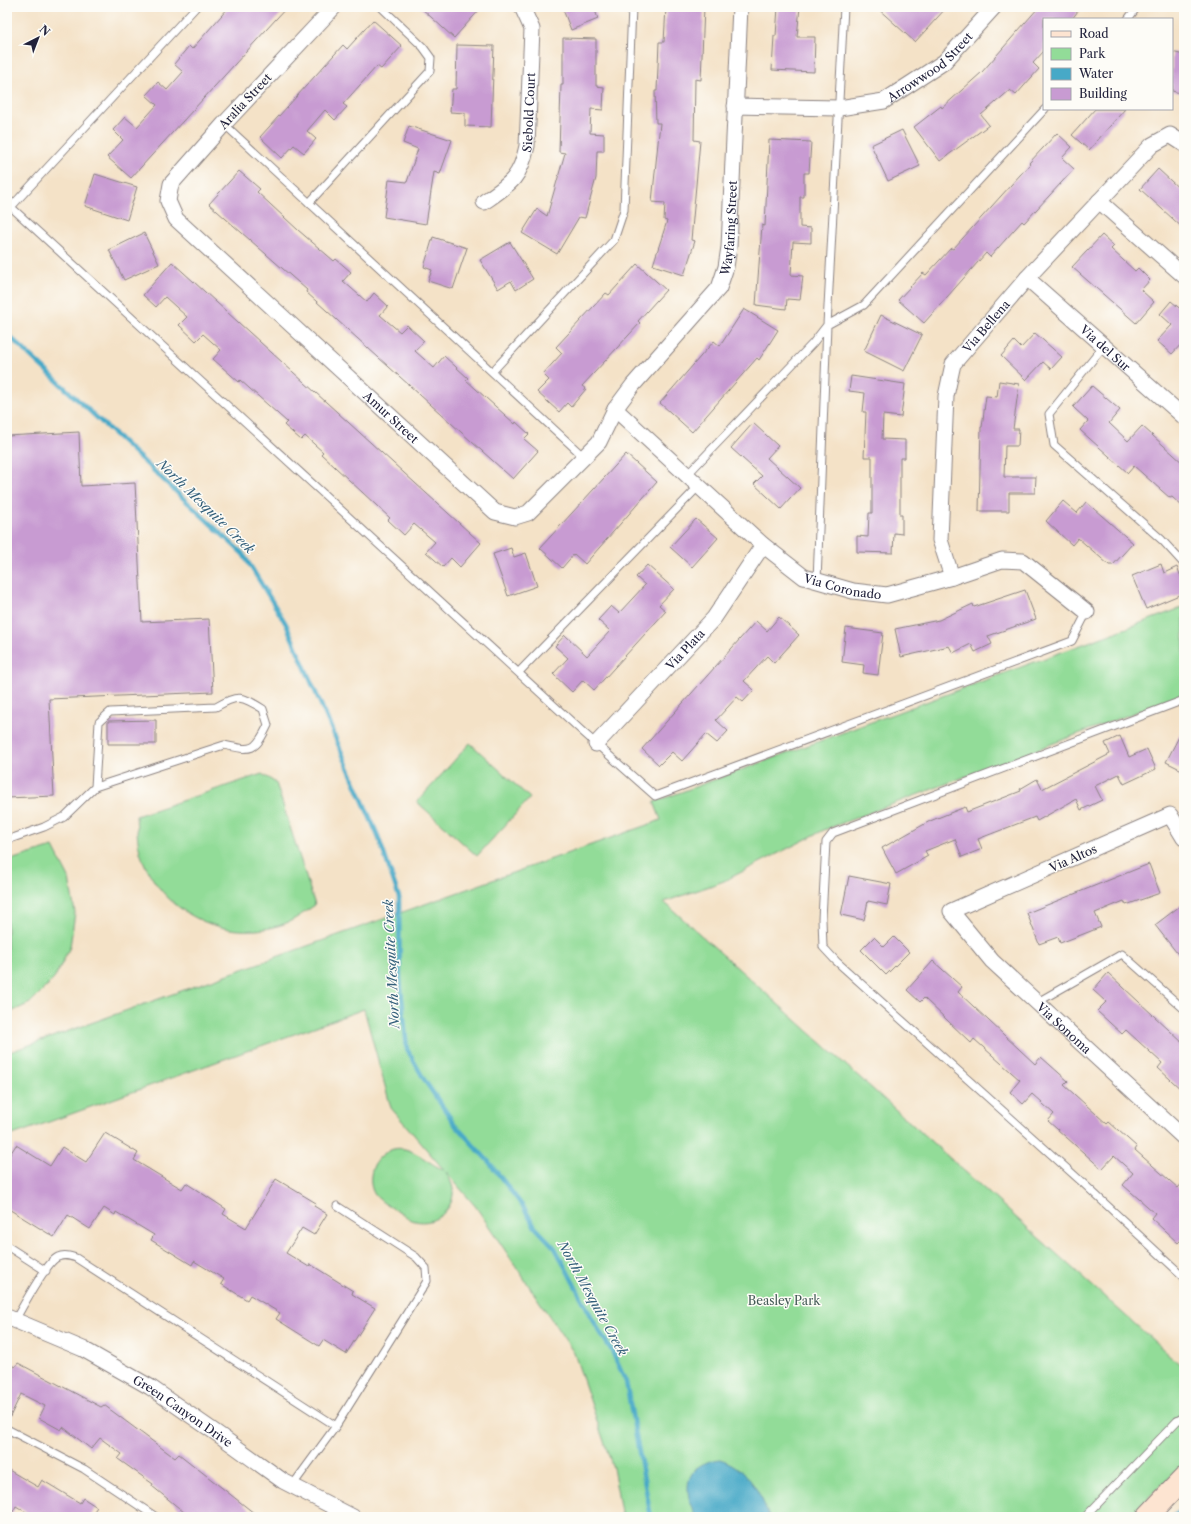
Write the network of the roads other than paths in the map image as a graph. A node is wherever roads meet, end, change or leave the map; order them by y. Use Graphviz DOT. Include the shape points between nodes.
graph roads {
  1 [pos="196,7"];
  2 [pos="334,7"];
  3 [pos="381,7"];
  4 [pos="522,7"];
  5 [pos="632,7"];
  6 [pos="740,7"];
  7 [pos="844,7"];
  8 [pos="994,7"];
  9 [pos="1137,7"];
  10 [pos="1129,18"];
  11 [pos="734,106"];
  12 [pos="839,108"];
  13 [pos="1044,110"];
  14 [pos="224,124"];
  15 [pos="1184,144"];
  16 [pos="168,201"];
  17 [pos="1099,201"];
  18 [pos="484,202"];
  19 [pos="309,203"];
  20 [pos="1184,276"];
  21 [pos="1027,278"];
  22 [pos="827,325"];
  23 [pos="1103,347"];
  24 [pos="492,372"];
  25 [pos="616,409"];
  26 [pos="1184,417"];
  27 [pos="584,457"];
  28 [pos="687,475"];
  29 [pos="699,486"];
  30 [pos="763,545"];
  31 [pos="1184,564"];
  32 [pos="952,577"];
  33 [pos="817,581"];
  34 [pos="1087,612"];
  35 [pos="519,672"];
  36 [pos="1184,700"];
  37 [pos="596,744"];
  38 [pos="94,787"];
  39 [pos="1184,838"];
  40 [pos="7,840"];
  41 [pos="951,911"];
  42 [pos="1036,1003"];
  43 [pos="1184,1009"];
  44 [pos="1184,1138"];
  45 [pos="337,1206"];
  46 [pos="7,1246"];
  47 [pos="46,1271"];
  48 [pos="1184,1277"];
  49 [pos="11,1318"];
  50 [pos="1184,1417"];
  51 [pos="336,1426"];
  52 [pos="7,1429"];
  53 [pos="1184,1478"];
  54 [pos="292,1486"];
  55 [pos="156,1517"];
  56 [pos="353,1517"];
  57 [pos="1085,1517"];
  58 [pos="1147,1517"];
  1 -- 35 [label="lane" via="11,207"];
  2 -- 14 [label="street, Aralia Street"];
  3 -- 19 [label="lane" via="423,47 431,58 430,71"];
  4 -- 18 [label="street, Siebold Court" via="532,29 527,146 522,165 510,184"];
  5 -- 24 [label="lane" via="624,210 614,240"];
  6 -- 11 [label="street, Wayfaring Street"];
  7 -- 12 [label="lane"];
  8 -- 12 [label="street, Arrowwood Street" via="944,62 884,101"];
  9 -- 10 [label="lane"];
  11 -- 12 [label="street, Arrowwood Street"];
  11 -- 25 [label="street, Wayfaring Street" via="729,247 719,288 633,385"];
  12 -- 22 [label="lane"];
  13 -- 22 [label="lane" via="864,304"];
  14 -- 16 [label="street, Aralia Street" via="171,184"];
  14 -- 19 [label="lane"];
  15 -- 17 [label="street, Via Bellena" via="1170,135 1152,145"];
  16 -- 27 [label="street, Amur Street" via="176,219 495,512 515,517 528,513"];
  17 -- 20 [label="street"];
  17 -- 21 [label="street, Via Bellena"];
  19 -- 24 [label="lane"];
  21 -- 23 [label="street, Via del Sur"];
  21 -- 32 [label="street, Via Bellena" via="953,364 946,396 940,540"];
  22 -- 28 [label="lane" via="813,343"];
  22 -- 33 [label="lane"];
  23 -- 26 [label="street, Via del Sur"];
  23 -- 31 [label="lane" via="1049,414 1054,445 1162,540"];
  24 -- 27 [label="lane"];
  25 -- 27 [label="street, Amur Street" via="599,442"];
  25 -- 28 [label="street, Via Coronado"];
  28 -- 29 [label="street, Via Coronado"];
  29 -- 30 [label="street, Via Coronado"];
  29 -- 35 [label="lane"];
  30 -- 33 [label="street, Via Coronado" via="804,577"];
  30 -- 37 [label="street, Via Plata" via="714,618"];
  32 -- 33 [label="street, Via Coronado" via="887,595 853,591"];
  32 -- 34 [label="street, Via Coronado" via="1002,560 1023,561"];
  34 -- 37 [label="lane" via="1072,641 655,796"];
  35 -- 37 [label="lane"];
  36 -- 48 [label="lane" via="833,833 826,842 822,919 823,947 836,961"];
  38 -- 38 [label="lane" via="224,744 246,749 260,742 268,725 263,710 246,699 231,699 216,708 110,712 99,722"];
  38 -- 40 [label="lane" via="64,817"];
  39 -- 41 [label="street, Via Altos" via="1170,815"];
  41 -- 42 [label="street, Via Sonoma" via="992,961"];
  42 -- 43 [label="lane" via="1122,954"];
  42 -- 44 [label="street, Via Sonoma"];
  45 -- 51 [label="lane" via="416,1257 426,1268 427,1281"];
  46 -- 47 [label="lane"];
  47 -- 49 [label="lane"];
  47 -- 51 [label="lane" via="51,1262 60,1256 76,1258"];
  49 -- 54 [label="street, Green Canyon Drive" via="83,1349 150,1387"];
  50 -- 57 [label="lane" via="1177,1421"];
  51 -- 54 [label="lane"];
  52 -- 55 [label="lane" via="84,1469"];
  53 -- 58 [label="street"];
  54 -- 56 [label="street, Green Canyon Drive"];
}
